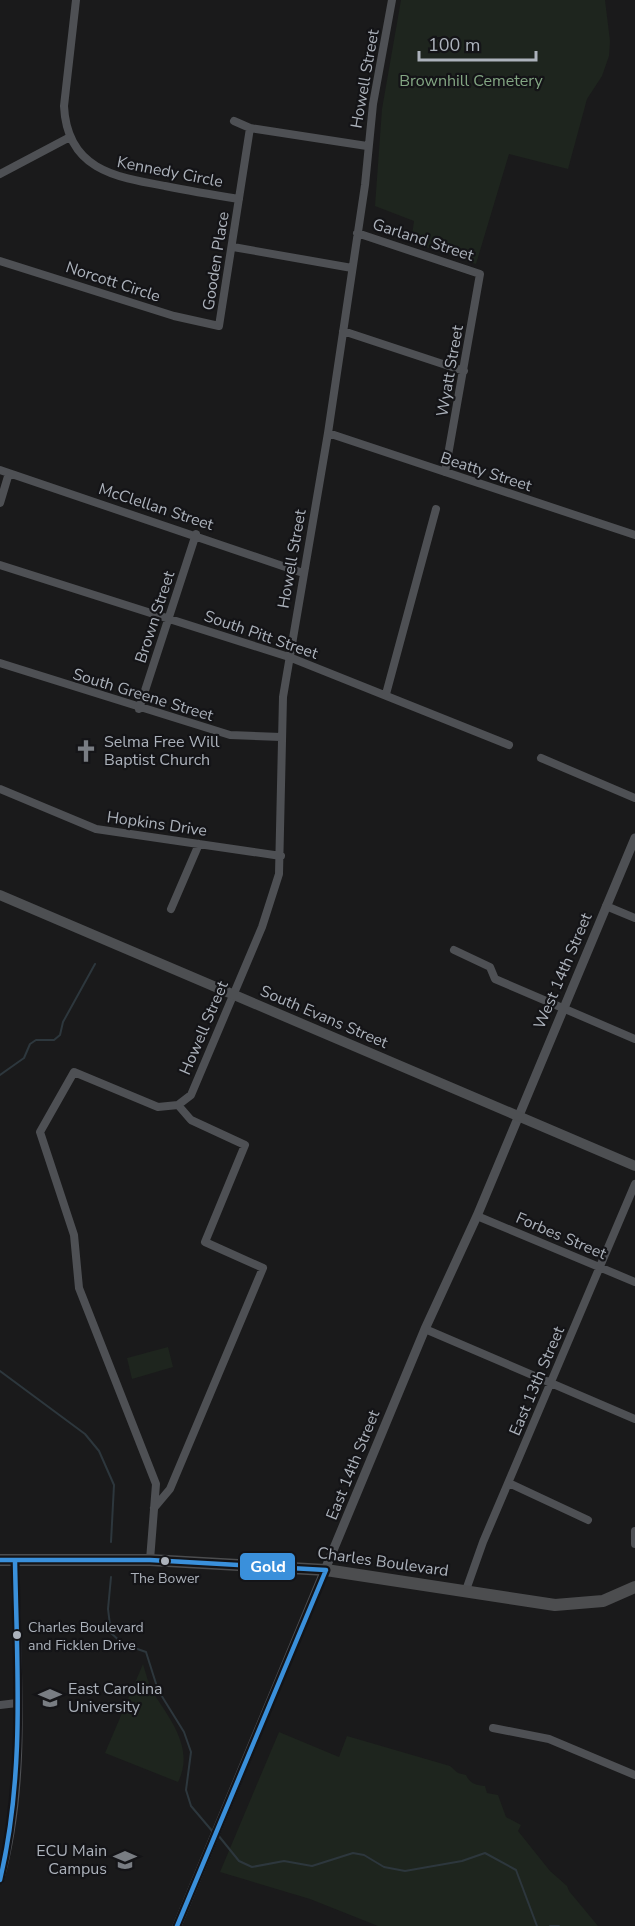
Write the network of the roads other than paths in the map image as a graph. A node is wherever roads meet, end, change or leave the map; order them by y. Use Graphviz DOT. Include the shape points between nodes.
graph roads {
  1 [pos="76,0"];
  2 [pos="392,0"];
  3 [pos="234,121"];
  4 [pos="250,128"];
  5 [pos="70,137"];
  6 [pos="368,146"];
  7 [pos="0,174"];
  8 [pos="239,199"];
  9 [pos="357,233"];
  10 [pos="233,247"];
  11 [pos="0,261"];
  12 [pos="352,268"];
  13 [pos="480,274"];
  14 [pos="219,326"];
  15 [pos="343,331"];
  16 [pos="464,371"];
  17 [pos="328,433"];
  18 [pos="0,470"];
  19 [pos="445,472"];
  20 [pos="9,473"];
  21 [pos="0,503"];
  22 [pos="436,509"];
  23 [pos="196,534"];
  24 [pos="635,535"];
  25 [pos="0,565"];
  26 [pos="303,573"];
  27 [pos="169,619"];
  28 [pos="289,657"];
  29 [pos="0,663"];
  30 [pos="386,694"];
  31 [pos="139,709"];
  32 [pos="281,737"];
  33 [pos="508,745"];
  34 [pos="541,758"];
  35 [pos="0,789"];
  36 [pos="635,798"];
  37 [pos="635,838"];
  38 [pos="199,844"];
  39 [pos="281,856"];
  40 [pos="0,895"];
  41 [pos="606,906"];
  42 [pos="171,909"];
  43 [pos="635,918"];
  44 [pos="454,950"];
  45 [pos="234,994"];
  46 [pos="563,1008"];
  47 [pos="635,1039"];
  48 [pos="178,1105"];
  49 [pos="518,1116"];
  50 [pos="635,1166"];
  51 [pos="635,1184"];
  52 [pos="477,1216"];
  53 [pos="600,1267"];
  54 [pos="635,1282"];
  55 [pos="425,1329"];
  56 [pos="551,1383"];
  57 [pos="635,1419"];
  58 [pos="173,1481"];
  59 [pos="508,1483"];
  60 [pos="156,1484"];
  61 [pos="154,1508"];
  62 [pos="588,1520"];
  63 [pos="635,1531"];
  64 [pos="635,1544"];
  65 [pos="0,1560"];
  66 [pos="150,1560"];
  67 [pos="15,1561"];
  68 [pos="326,1570"];
  69 [pos="635,1587"];
  70 [pos="466,1590"];
  71 [pos="17,1703"];
  72 [pos="0,1705"];
  73 [pos="493,1728"];
  74 [pos="635,1775"];
  75 [pos="0,1880"];
  76 [pos="177,1926"];
  1 -- 5 [label="street, Kennedy Circle" via="64,93"];
  2 -- 6 [label="street, Howell Street"];
  3 -- 4 [label="street"];
  4 -- 6 [label="street"];
  4 -- 8 [label="street, Gooden Place"];
  5 -- 7 [label="street"];
  5 -- 8 [label="street, Kennedy Circle" via="83,156 100,170 121,179"];
  6 -- 9 [label="street, Howell Street"];
  8 -- 10 [label="street, Gooden Place"];
  9 -- 12 [label="street, Howell Street"];
  9 -- 13 [label="street, Garland Street"];
  10 -- 12 [label="street"];
  10 -- 14 [label="street, Gooden Place"];
  11 -- 14 [label="street, Norcott Circle" via="174,316"];
  12 -- 15 [label="street, Howell Street"];
  13 -- 16 [label="street, Wyatt Street"];
  15 -- 16 [label="street"];
  15 -- 17 [label="street, Howell Street"];
  16 -- 19 [label="street, Wyatt Street"];
  17 -- 19 [label="street, Beatty Street"];
  17 -- 26 [label="street, Howell Street"];
  18 -- 20 [label="street, McClellan Street"];
  19 -- 24 [label="street, Beatty Street"];
  20 -- 21 [label="street"];
  20 -- 23 [label="street, McClellan Street"];
  22 -- 30 [label="street"];
  23 -- 26 [label="street, McClellan Street"];
  23 -- 27 [label="street, Brown Street"];
  25 -- 27 [label="street, South Pitt Street"];
  26 -- 28 [label="street, Howell Street"];
  27 -- 28 [label="street, South Pitt Street"];
  27 -- 31 [label="street, Brown Street"];
  28 -- 30 [label="street, South Pitt Street"];
  28 -- 32 [label="street, Howell Street"];
  29 -- 31 [label="street, South Greene Street"];
  30 -- 33 [label="street, South Pitt Street"];
  31 -- 32 [label="street, South Greene Street" via="230,735"];
  32 -- 39 [label="street, Howell Street"];
  34 -- 36 [label="street"];
  35 -- 38 [label="street, Hopkins Drive" via="96,829"];
  37 -- 41 [label="street, West 14th Street"];
  38 -- 39 [label="street, Hopkins Drive"];
  38 -- 42 [label="street"];
  39 -- 45 [label="street, Howell Street" via="273,900"];
  40 -- 45 [label="main road, South Evans Street"];
  41 -- 43 [label="street"];
  41 -- 46 [label="street, West 14th Street"];
  44 -- 46 [label="street" via="490,967 495,979"];
  45 -- 48 [label="street, Howell Street" via="190,1095"];
  45 -- 49 [label="main road, South Evans Street"];
  46 -- 47 [label="street"];
  46 -- 49 [label="street, West 14th Street"];
  48 -- 58 [label="street" via="191,1120 245,1145 205,1242 263,1268"];
  48 -- 60 [label="street" via="158,1107 74,1071 40,1132 74,1235 79,1288"];
  49 -- 50 [label="main road, South Evans Street"];
  49 -- 52 [label="street, East 14th Street"];
  51 -- 53 [label="street, East 13th Street"];
  52 -- 53 [label="street, Forbes Street"];
  52 -- 55 [label="street, East 14th Street"];
  53 -- 54 [label="street, Forbes Street"];
  53 -- 56 [label="street, East 13th Street"];
  55 -- 56 [label="street"];
  55 -- 68 [label="street, East 14th Street"];
  56 -- 57 [label="street"];
  56 -- 59 [label="street, East 13th Street"];
  58 -- 60 [label="street"];
  58 -- 61 [label="street"];
  59 -- 62 [label="street"];
  59 -- 70 [label="street, East 13th Street"];
  60 -- 61 [label="street"];
  61 -- 66 [label="street"];
  63 -- 64 [label="street"];
  65 -- 67 [label="main road, Charles Boulevard"];
  66 -- 67 [label="main road, Charles Boulevard"];
  66 -- 68 [label="main road, Charles Boulevard"];
  67 -- 71 [label="street"];
  68 -- 70 [label="main road, Charles Boulevard"];
  68 -- 76 [label="street, East 14th Street"];
  69 -- 70 [label="main road, Charles Boulevard" via="603,1601 555,1605"];
  71 -- 72 [label="street"];
  71 -- 75 [label="street" via="15,1806"];
  73 -- 74 [label="street" via="549,1739"];
}
